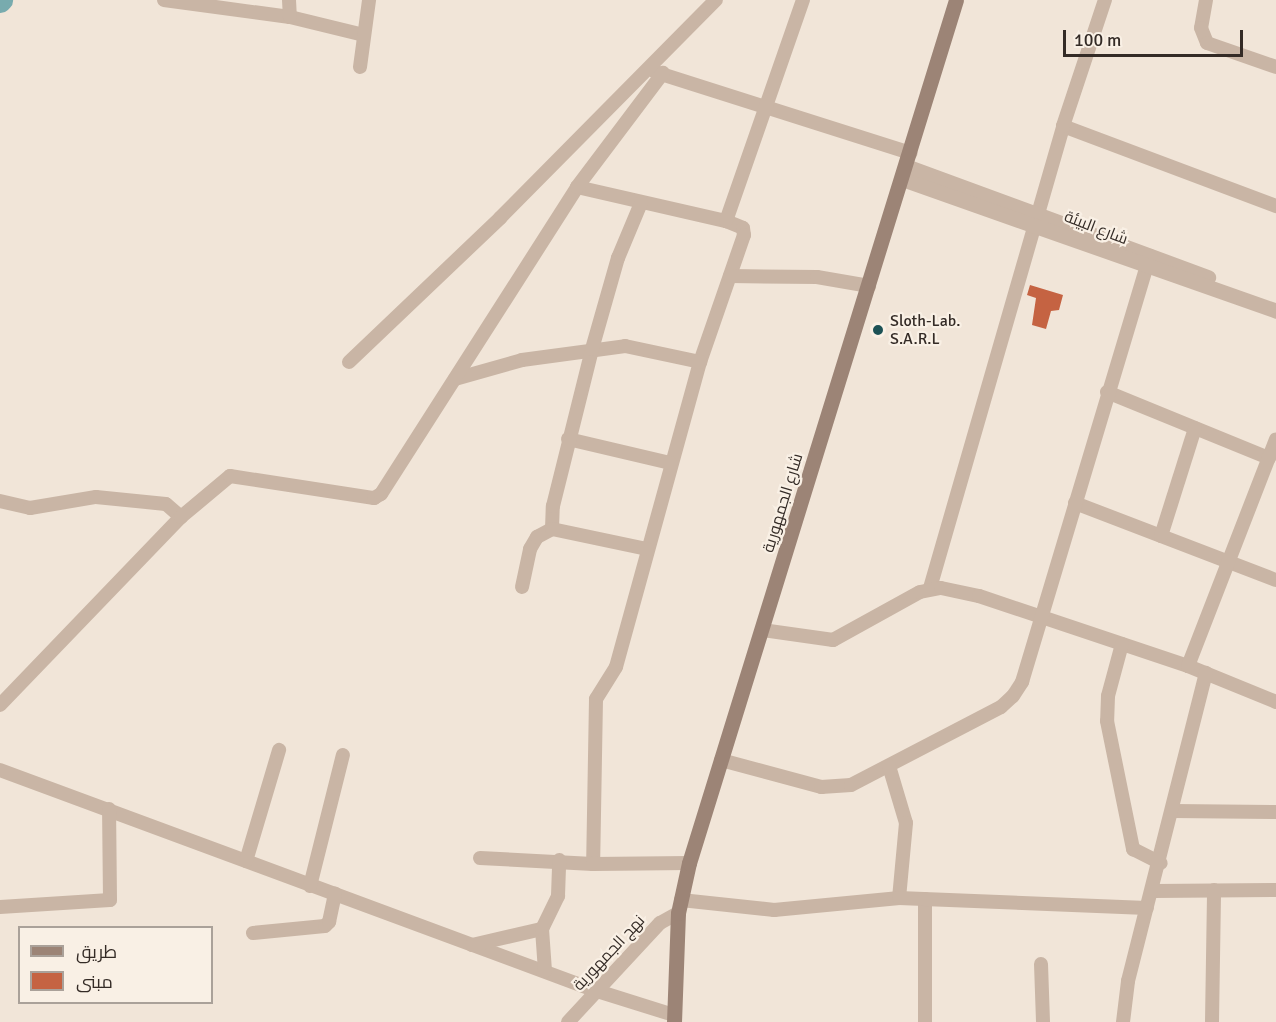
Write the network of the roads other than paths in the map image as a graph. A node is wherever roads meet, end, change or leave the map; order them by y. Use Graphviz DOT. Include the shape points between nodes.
graph roads {
  1 [pos="164,0"];
  2 [pos="289,0"];
  3 [pos="369,0"];
  4 [pos="804,0"];
  5 [pos="956,0"];
  6 [pos="1105,0"];
  7 [pos="1206,0"];
  8 [pos="709,1"];
  9 [pos="290,17"];
  10 [pos="364,35"];
  11 [pos="360,67"];
  12 [pos="1276,67"];
  13 [pos="646,71"];
  14 [pos="663,73"];
  15 [pos="767,106"];
  16 [pos="1063,126"];
  17 [pos="906,166"];
  18 [pos="577,187"];
  19 [pos="641,202"];
  20 [pos="1276,206"];
  21 [pos="1036,218"];
  22 [pos="726,221"];
  23 [pos="1148,261"];
  24 [pos="730,276"];
  25 [pos="870,286"];
  26 [pos="1276,302"];
  27 [pos="1276,311"];
  28 [pos="592,349"];
  29 [pos="349,362"];
  30 [pos="700,362"];
  31 [pos="455,379"];
  32 [pos="1107,392"];
  33 [pos="1195,428"];
  34 [pos="568,439"];
  35 [pos="1276,439"];
  36 [pos="1269,458"];
  37 [pos="670,463"];
  38 [pos="0,501"];
  39 [pos="1075,503"];
  40 [pos="181,517"];
  41 [pos="552,529"];
  42 [pos="1161,536"];
  43 [pos="647,549"];
  44 [pos="1229,562"];
  45 [pos="1276,579"];
  46 [pos="522,587"];
  47 [pos="930,588"];
  48 [pos="1042,616"];
  49 [pos="762,630"];
  50 [pos="1122,644"];
  51 [pos="1188,666"];
  52 [pos="1206,673"];
  53 [pos="1276,702"];
  54 [pos="0,705"];
  55 [pos="279,750"];
  56 [pos="343,755"];
  57 [pos="721,760"];
  58 [pos="889,766"];
  59 [pos="0,770"];
  60 [pos="109,809"];
  61 [pos="1173,811"];
  62 [pos="1276,812"];
  63 [pos="480,858"];
  64 [pos="559,860"];
  65 [pos="246,861"];
  66 [pos="689,863"];
  67 [pos="1161,863"];
  68 [pos="593,864"];
  69 [pos="310,886"];
  70 [pos="1276,890"];
  71 [pos="1154,891"];
  72 [pos="1214,891"];
  73 [pos="335,894"];
  74 [pos="898,898"];
  75 [pos="925,899"];
  76 [pos="680,906"];
  77 [pos="0,907"];
  78 [pos="1147,908"];
  79 [pos="542,929"];
  80 [pos="253,933"];
  81 [pos="472,945"];
  82 [pos="1041,964"];
  83 [pos="545,971"];
  84 [pos="594,990"];
  85 [pos="674,1018"];
  86 [pos="568,1022"];
  87 [pos="925,1022"];
  88 [pos="1043,1022"];
  89 [pos="1123,1022"];
  90 [pos="1212,1022"];
  1 -- 9 [label="street"];
  2 -- 9 [label="street"];
  3 -- 10 [label="street"];
  4 -- 15 [label="street"];
  5 -- 17 [label="main road, شارع الجمهورية"];
  6 -- 16 [label="street"];
  7 -- 12 [label="street" via="1202,28 1207,43"];
  8 -- 13 [label="street"];
  9 -- 10 [label="street"];
  10 -- 11 [label="street"];
  13 -- 14 [label="street"];
  13 -- 29 [label="street"];
  14 -- 15 [label="street"];
  14 -- 18 [label="street"];
  15 -- 17 [label="street"];
  15 -- 22 [label="street"];
  16 -- 20 [label="street"];
  16 -- 21 [label="street"];
  17 -- 21 [label="street, شارع البيئة"];
  17 -- 25 [label="main road, شارع الجمهورية"];
  18 -- 19 [label="street"];
  18 -- 31 [label="street"];
  19 -- 22 [label="street"];
  19 -- 28 [label="street" via="618,258"];
  21 -- 23 [label="street, شارع البيئة"];
  21 -- 47 [label="street"];
  22 -- 24 [label="street" via="743,228 744,235"];
  23 -- 26 [label="street, شارع البيئة"];
  23 -- 27 [label="street, شارع البيئة"];
  23 -- 32 [label="street"];
  24 -- 25 [label="street" via="817,277"];
  24 -- 30 [label="street"];
  25 -- 49 [label="main road, شارع الجمهورية"];
  28 -- 30 [label="street" via="625,346"];
  28 -- 31 [label="street" via="522,360"];
  28 -- 34 [label="street"];
  30 -- 37 [label="street"];
  31 -- 40 [label="street" via="377,498 272,486 233,475"];
  32 -- 33 [label="street"];
  32 -- 39 [label="street"];
  33 -- 36 [label="street"];
  33 -- 42 [label="street"];
  34 -- 37 [label="street"];
  34 -- 41 [label="street" via="553,506"];
  35 -- 36 [label="street"];
  36 -- 44 [label="street"];
  37 -- 43 [label="street"];
  38 -- 40 [label="street" via="30,508 96,497 166,504"];
  39 -- 42 [label="street"];
  39 -- 48 [label="street"];
  40 -- 54 [label="street"];
  41 -- 43 [label="street"];
  41 -- 46 [label="street" via="537,537 530,549"];
  42 -- 44 [label="street"];
  43 -- 68 [label="street" via="616,667 596,699"];
  44 -- 45 [label="street"];
  44 -- 51 [label="street"];
  47 -- 48 [label="street" via="979,597"];
  47 -- 49 [label="street" via="833,640"];
  48 -- 50 [label="street"];
  48 -- 58 [label="street" via="1022,682 1013,696 1001,707"];
  49 -- 57 [label="main road, شارع الجمهورية"];
  50 -- 51 [label="street"];
  50 -- 67 [label="street" via="1108,696 1107,721 1133,849"];
  51 -- 52 [label="street"];
  52 -- 53 [label="street"];
  52 -- 61 [label="street"];
  55 -- 65 [label="street"];
  56 -- 69 [label="street"];
  57 -- 58 [label="street" via="836,789"];
  57 -- 66 [label="main road, شارع الجمهورية"];
  58 -- 74 [label="street" via="906,823"];
  59 -- 60 [label="street"];
  60 -- 65 [label="street"];
  60 -- 77 [label="street" via="110,900"];
  61 -- 62 [label="street"];
  61 -- 67 [label="street"];
  63 -- 64 [label="street"];
  64 -- 68 [label="street"];
  64 -- 79 [label="street" via="558,896"];
  65 -- 69 [label="street"];
  66 -- 68 [label="street"];
  66 -- 76 [label="main road, شارع الجمهورية"];
  67 -- 71 [label="street"];
  69 -- 73 [label="street"];
  70 -- 72 [label="street"];
  71 -- 72 [label="street"];
  71 -- 78 [label="street"];
  72 -- 90 [label="street"];
  73 -- 80 [label="street" via="325,926"];
  73 -- 81 [label="street"];
  74 -- 75 [label="street"];
  74 -- 76 [label="street" via="826,903 797,911"];
  75 -- 78 [label="street"];
  75 -- 87 [label="street"];
  76 -- 84 [label="street, نهج الجمهورية"];
  76 -- 85 [label="main road, شارع الجمهورية"];
  78 -- 89 [label="street"];
  79 -- 81 [label="street"];
  79 -- 83 [label="street"];
  81 -- 83 [label="street"];
  82 -- 88 [label="street"];
  83 -- 84 [label="street"];
  84 -- 85 [label="street"];
  84 -- 86 [label="street, نهج الجمهورية"];
}
